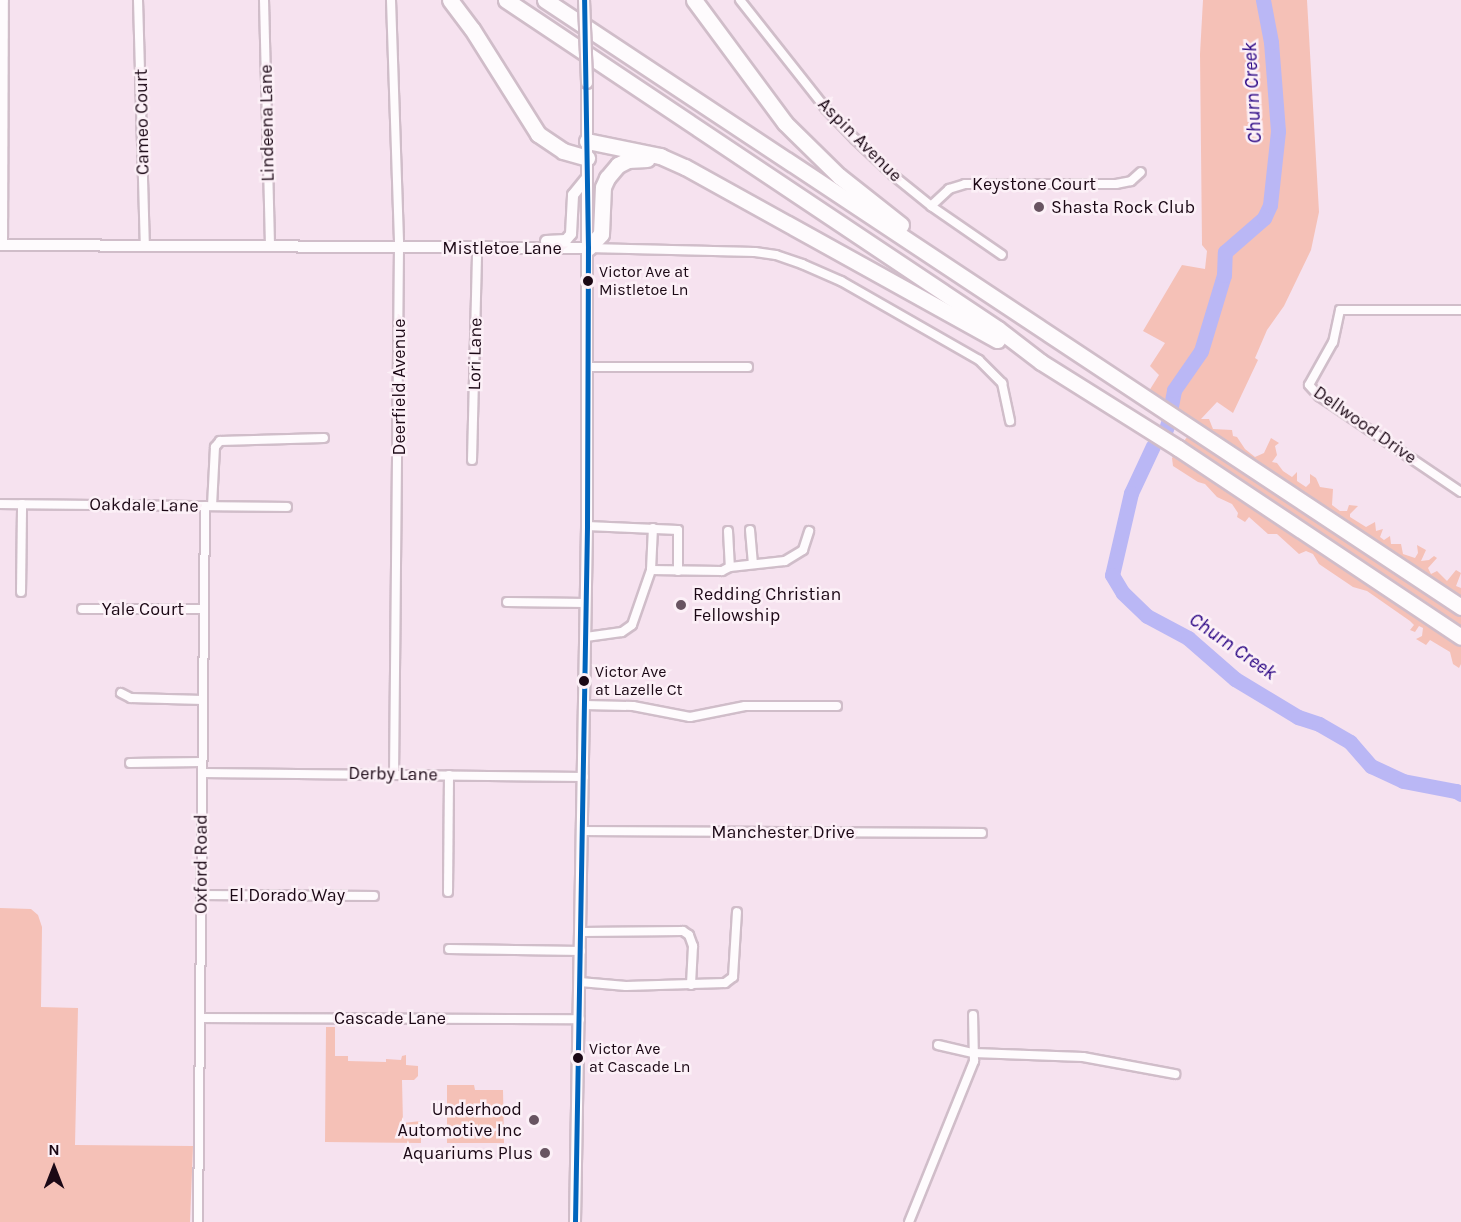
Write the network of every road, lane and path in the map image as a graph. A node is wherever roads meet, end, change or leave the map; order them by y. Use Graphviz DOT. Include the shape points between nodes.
graph roads {
  1 [pos="4,0"];
  2 [pos="138,0"];
  3 [pos="264,0"];
  4 [pos="391,0"];
  5 [pos="450,0"];
  6 [pos="506,0"];
  7 [pos="545,0"];
  8 [pos="584,0"];
  9 [pos="694,0"];
  10 [pos="740,0"];
  11 [pos="1,97"];
  12 [pos="587,141"];
  13 [pos="587,158"];
  14 [pos="685,167"];
  15 [pos="1141,172"];
  16 [pos="587,178"];
  17 [pos="932,207"];
  18 [pos="2,245"];
  19 [pos="145,245"];
  20 [pos="270,246"];
  21 [pos="399,247"];
  22 [pos="477,248"];
  23 [pos="518,248"];
  24 [pos="588,248"];
  25 [pos="1002,255"];
  26 [pos="943,264"];
  27 [pos="1461,310"];
  28 [pos="1041,362"];
  29 [pos="588,367"];
  30 [pos="748,367"];
  31 [pos="1010,421"];
  32 [pos="324,438"];
  33 [pos="472,460"];
  34 [pos="1461,492"];
  35 [pos="0,504"];
  36 [pos="22,504"];
  37 [pos="208,506"];
  38 [pos="287,507"];
  39 [pos="587,526"];
  40 [pos="652,528"];
  41 [pos="750,530"];
  42 [pos="728,531"];
  43 [pos="809,531"];
  44 [pos="753,563"];
  45 [pos="730,567"];
  46 [pos="651,570"];
  47 [pos="678,571"];
  48 [pos="21,592"];
  49 [pos="507,602"];
  50 [pos="586,603"];
  51 [pos="1461,607"];
  52 [pos="82,609"];
  53 [pos="203,609"];
  54 [pos="586,637"];
  55 [pos="1461,637"];
  56 [pos="121,693"];
  57 [pos="203,700"];
  58 [pos="585,705"];
  59 [pos="837,706"];
  60 [pos="202,762"];
  61 [pos="130,763"];
  62 [pos="202,773"];
  63 [pos="394,774"];
  64 [pos="448,775"];
  65 [pos="584,777"];
  66 [pos="583,831"];
  67 [pos="982,833"];
  68 [pos="448,892"];
  69 [pos="201,895"];
  70 [pos="374,896"];
  71 [pos="737,912"];
  72 [pos="582,932"];
  73 [pos="449,949"];
  74 [pos="582,951"];
  75 [pos="580,982"];
  76 [pos="691,985"];
  77 [pos="973,1015"];
  78 [pos="201,1018"];
  79 [pos="580,1019"];
  80 [pos="939,1045"];
  81 [pos="974,1053"];
  82 [pos="1175,1074"];
  83 [pos="198,1222"];
  84 [pos="575,1222"];
  85 [pos="909,1222"];
  1 -- 11 [label="street"];
  2 -- 19 [label="street, Cameo Court"];
  3 -- 20 [label="street, Lindeena Lane"];
  4 -- 21 [label="street, Deerfield Avenue"];
  5 -- 13 [label="highway" via="538,134 563,151"];
  6 -- 28 [label="highway" via="998,329"];
  7 -- 26 [label="highway"];
  8 -- 12 [label="main road, bridge"];
  9 -- 26 [label="highway" via="792,130 839,176 928,247"];
  10 -- 17 [label="street, Aspin Avenue" via="831,114"];
  11 -- 18 [label="street"];
  12 -- 13 [label="main road"];
  12 -- 14 [label="highway" via="660,156"];
  13 -- 16 [label="main road"];
  14 -- 24 [label="highway" via="636,158 618,165 603,188 600,237"];
  14 -- 28 [label="highway" via="1023,356"];
  15 -- 17 [label="street, Keystone Court" via="1131,181 1116,184 965,184 949,189"];
  16 -- 23 [label="main road" via="573,195 573,231 567,239 533,242"];
  16 -- 24 [label="main road"];
  17 -- 25 [label="street, Aspin Avenue"];
  18 -- 19 [label="main road, Mistletoe Lane"];
  19 -- 20 [label="main road, Mistletoe Lane"];
  20 -- 21 [label="main road, Mistletoe Lane"];
  21 -- 22 [label="main road, Mistletoe Lane"];
  21 -- 63 [label="street, Deerfield Avenue"];
  22 -- 23 [label="main road, Mistletoe Lane"];
  22 -- 33 [label="street, Lori Lane"];
  23 -- 24 [label="main road, Mistletoe Lane"];
  24 -- 29 [label="main road"];
  24 -- 31 [label="street, Mistletoe Lane" via="755,252 802,264 841,281 980,360 1002,383"];
  26 -- 51 [label="highway"];
  27 -- 34 [label="street, Dellwood Drive" via="1340,310 1333,342 1310,380 1311,389"];
  28 -- 55 [label="highway" via="1178,448"];
  29 -- 30 [label="street"];
  29 -- 39 [label="main road"];
  32 -- 37 [label="street, Oxford Road" via="220,441 215,447"];
  35 -- 36 [label="street, Oakdale Lane"];
  36 -- 37 [label="street, Oakdale Lane"];
  36 -- 48 [label="street"];
  37 -- 38 [label="street, Oakdale Lane"];
  37 -- 53 [label="street, Oxford Road"];
  39 -- 40 [label="street"];
  39 -- 50 [label="main road"];
  40 -- 46 [label="street"];
  40 -- 47 [label="street" via="678,530"];
  41 -- 44 [label="street"];
  42 -- 45 [label="street"];
  43 -- 44 [label="street" via="804,550 798,554 785,561"];
  44 -- 45 [label="street"];
  45 -- 47 [label="street" via="722,571"];
  46 -- 47 [label="street"];
  46 -- 54 [label="street" via="632,625 622,632"];
  49 -- 50 [label="street"];
  50 -- 54 [label="main road"];
  52 -- 53 [label="street, Yale Court"];
  53 -- 57 [label="street, Oxford Road"];
  54 -- 58 [label="main road"];
  56 -- 57 [label="street" via="131,698"];
  57 -- 60 [label="street, Oxford Road"];
  58 -- 59 [label="street" via="633,706 690,717 745,706"];
  58 -- 65 [label="main road"];
  60 -- 61 [label="street"];
  60 -- 62 [label="street, Oxford Road"];
  62 -- 63 [label="street, Derby Lane"];
  62 -- 69 [label="street, Oxford Road"];
  63 -- 64 [label="street, Derby Lane"];
  64 -- 65 [label="street, Derby Lane"];
  64 -- 68 [label="street"];
  65 -- 66 [label="main road"];
  66 -- 67 [label="street, Manchester Drive"];
  66 -- 72 [label="main road"];
  69 -- 70 [label="street, El Dorado Way"];
  69 -- 78 [label="street, Oxford Road"];
  71 -- 76 [label="street" via="733,977 725,983"];
  72 -- 74 [label="main road"];
  72 -- 76 [label="street" via="683,931 693,946"];
  73 -- 74 [label="street"];
  74 -- 75 [label="main road"];
  75 -- 76 [label="street"];
  75 -- 79 [label="main road"];
  77 -- 81 [label="street"];
  78 -- 79 [label="street, Cascade Lane"];
  78 -- 83 [label="street, Oxford Road"];
  79 -- 84 [label="main road"];
  80 -- 81 [label="street"];
  81 -- 82 [label="street" via="1083,1057"];
  81 -- 85 [label="street"];
}
